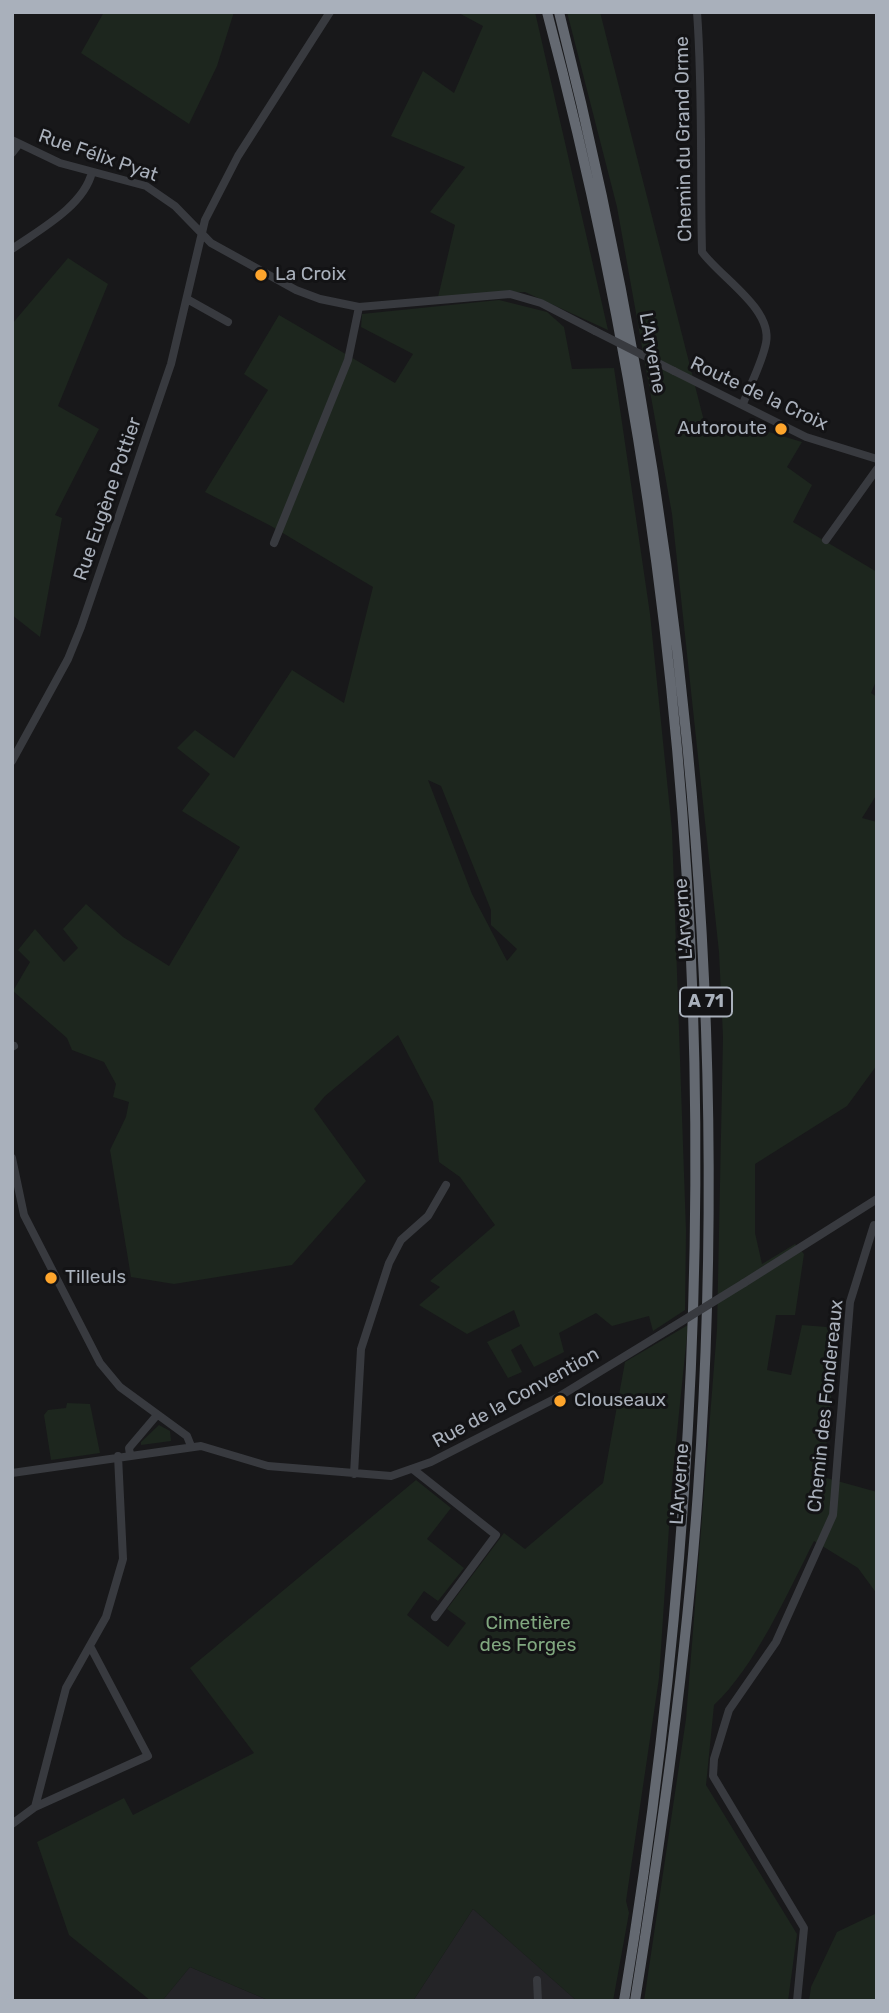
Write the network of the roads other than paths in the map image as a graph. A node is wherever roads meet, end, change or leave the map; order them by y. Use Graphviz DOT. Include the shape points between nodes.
graph roads {
  1 [pos="330,12"];
  2 [pos="547,12"];
  3 [pos="559,12"];
  4 [pos="697,12"];
  5 [pos="15,142"];
  6 [pos="12,152"];
  7 [pos="92,172"];
  8 [pos="200,234"];
  9 [pos="12,249"];
  10 [pos="187,299"];
  11 [pos="359,307"];
  12 [pos="228,322"];
  13 [pos="743,404"];
  14 [pos="877,459"];
  15 [pos="877,469"];
  16 [pos="826,540"];
  17 [pos="274,542"];
  18 [pos="12,761"];
  19 [pos="12,1158"];
  20 [pos="446,1185"];
  21 [pos="877,1199"];
  22 [pos="863,1210"];
  23 [pos="875,1224"];
  24 [pos="157,1415"];
  25 [pos="191,1446"];
  26 [pos="130,1455"];
  27 [pos="118,1456"];
  28 [pos="414,1470"];
  29 [pos="12,1473"];
  30 [pos="354,1474"];
  31 [pos="435,1617"];
  32 [pos="90,1646"];
  33 [pos="35,1807"];
  34 [pos="12,1824"];
  35 [pos="537,1980"];
  36 [pos="538,2001"];
  37 [pos="624,2001"];
  38 [pos="635,2001"];
  39 [pos="797,2001"];
  1 -- 8 [label="street, Rue Eugène Pottier" via="238,156"];
  2 -- 37 [label="highway, L'Arverne / A 71" via="610,285 651,528 682,797 695,1017 695,1301 685,1507 666,1713"];
  3 -- 38 [label="highway, L'Arverne / A 71" via="622,282 653,458 685,707 705,973 709,1217 698,1490 676,1721"];
  4 -- 13 [label="street, Chemin du Grand Orme" via="702,78 702,252 762,314 766,327 766,342"];
  5 -- 6 [label="street"];
  5 -- 7 [label="street, Rue Félix Pyat"];
  7 -- 8 [label="street, Rue Félix Pyat" via="146,186 162,195"];
  7 -- 9 [label="street" via="83,191 56,218"];
  8 -- 10 [label="street, Rue Eugène Pottier"];
  8 -- 11 [label="street, Route de la Croix" via="296,290"];
  10 -- 12 [label="street"];
  10 -- 18 [label="street, Rue Eugène Pottier" via="171,364 81,627"];
  11 -- 13 [label="street, Route de la Croix, bridge" via="510,294 541,303"];
  11 -- 17 [label="street" via="348,360"];
  13 -- 14 [label="street, Route de la Croix" via="806,437"];
  15 -- 16 [label="street"];
  19 -- 24 [label="street" via="24,1215 100,1363 120,1387"];
  20 -- 30 [label="street" via="428,1216 401,1240 365,1337 358,1366"];
  21 -- 22 [label="street, Rue de la Convention"];
  22 -- 23 [label="street"];
  22 -- 28 [label="street, Rue de la Convention, bridge" via="560,1396"];
  23 -- 39 [label="street, Chemin des Fondereaux" via="850,1302 833,1516 776,1642 729,1710 714,1759 713,1776 804,1928"];
  24 -- 25 [label="street" via="187,1436"];
  24 -- 26 [label="street" via="129,1448"];
  25 -- 26 [label="street, Rue de la Convention"];
  25 -- 30 [label="street, Rue de la Convention" via="205,1446 268,1466"];
  26 -- 27 [label="street, Rue de la Convention"];
  27 -- 29 [label="street, Rue de la Convention"];
  27 -- 32 [label="street" via="123,1559 106,1616"];
  28 -- 30 [label="street, Rue de la Convention" via="391,1476"];
  28 -- 31 [label="street" via="496,1535"];
  32 -- 33 [label="street" via="66,1688"];
  32 -- 33 [label="street" via="148,1756"];
  33 -- 34 [label="street"];
  35 -- 36 [label="street"];
}
